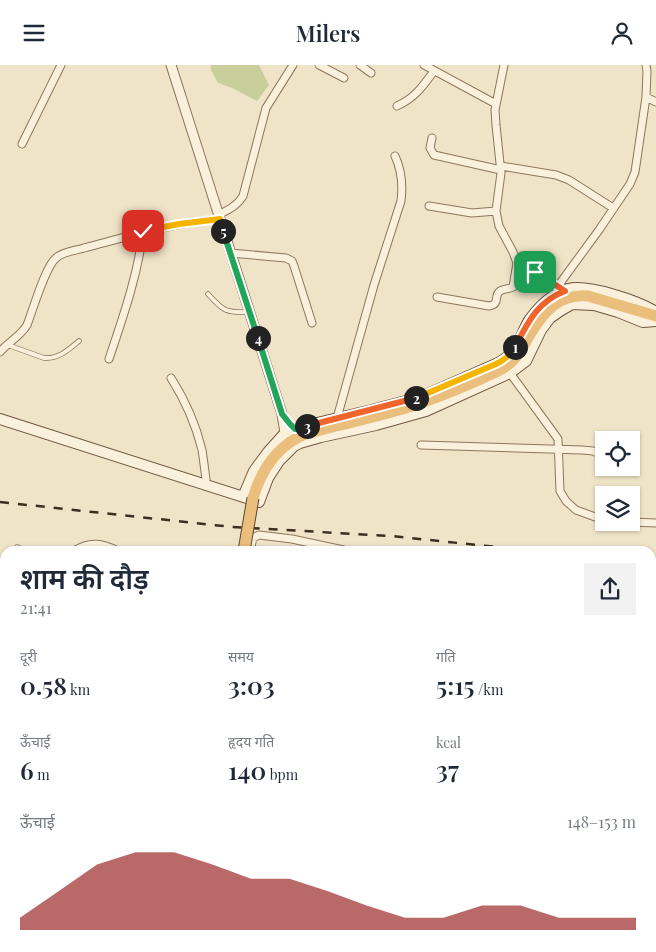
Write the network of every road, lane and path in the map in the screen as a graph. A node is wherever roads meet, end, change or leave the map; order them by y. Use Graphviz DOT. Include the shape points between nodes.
graph roads {
  1 [pos="61,65"];
  2 [pos="171,65"];
  3 [pos="293,65"];
  4 [pos="319,65"];
  5 [pos="360,65"];
  6 [pos="424,65"];
  7 [pos="504,65"];
  8 [pos="646,65"];
  9 [pos="434,71"];
  10 [pos="371,73"];
  11 [pos="344,78"];
  12 [pos="646,97"];
  13 [pos="656,101"];
  14 [pos="496,104"];
  15 [pos="397,106"];
  16 [pos="432,138"];
  17 [pos="22,143"];
  18 [pos="395,156"];
  19 [pos="501,168"];
  20 [pos="429,206"];
  21 [pos="613,208"];
  22 [pos="496,211"];
  23 [pos="219,217"];
  24 [pos="143,231"];
  25 [pos="230,253"];
  26 [pos="517,263"];
  27 [pos="562,288"];
  28 [pos="208,294"];
  29 [pos="437,297"];
  30 [pos="250,312"];
  31 [pos="656,312"];
  32 [pos="656,316"];
  33 [pos="656,321"];
  34 [pos="312,323"];
  35 [pos="79,341"];
  36 [pos="6,345"];
  37 [pos="0,352"];
  38 [pos="109,359"];
  39 [pos="510,373"];
  40 [pos="171,378"];
  41 [pos="337,418"];
  42 [pos="0,419"];
  43 [pos="290,431"];
  44 [pos="421,445"];
  45 [pos="559,449"];
  46 [pos="595,452"];
  47 [pos="207,486"];
  48 [pos="243,497"];
  49 [pos="595,517"];
  50 [pos="640,522"];
  51 [pos="656,523"];
  52 [pos="82,546"];
  53 [pos="104,546"];
  54 [pos="245,546"];
  55 [pos="251,546"];
  56 [pos="325,546"];
  1 -- 17 [label="street"];
  2 -- 23 [label="street"];
  3 -- 23 [label="street" via="266,108 243,196 239,203"];
  4 -- 11 [label="street"];
  5 -- 10 [label="street"];
  6 -- 9 [label="street"];
  7 -- 14 [label="street"];
  8 -- 12 [label="street"];
  9 -- 14 [label="street"];
  9 -- 15 [label="street" via="412,97"];
  12 -- 13 [label="street"];
  12 -- 21 [label="street" via="635,173"];
  14 -- 19 [label="street"];
  16 -- 19 [label="street" via="430,148 434,155"];
  18 -- 41 [label="street" via="402,177 401,201"];
  19 -- 21 [label="street" via="556,175"];
  19 -- 22 [label="street"];
  20 -- 22 [label="street" via="472,213"];
  21 -- 27 [label="street"];
  22 -- 26 [label="street" via="499,226"];
  23 -- 24 [label="street"];
  23 -- 25 [label="street"];
  24 -- 36 [label="street" via="63,253 55,259 27,325"];
  24 -- 38 [label="street" via="133,286"];
  25 -- 30 [label="street"];
  25 -- 34 [label="street" via="292,261"];
  26 -- 27 [label="street"];
  26 -- 29 [label="street" via="513,287 500,291 492,306"];
  27 -- 31 [label="main road" via="597,290"];
  27 -- 41 [label="main road" via="528,322 513,351 496,364 421,397"];
  28 -- 30 [label="lane" via="228,311"];
  30 -- 43 [label="street"];
  32 -- 54 [label="highway, bridge" via="588,296 567,297 536,324 509,364 422,403 317,431 292,441 274,456 257,485"];
  33 -- 39 [label="main road" via="643,322 594,305 572,304 550,319 526,361"];
  35 -- 36 [label="lane" via="50,359"];
  36 -- 37 [label="street"];
  39 -- 45 [label="street" via="554,432"];
  39 -- 48 [label="main road" via="426,411 300,443 279,461 259,502"];
  40 -- 47 [label="street" via="197,433"];
  41 -- 43 [label="main road"];
  42 -- 47 [label="main road"];
  43 -- 48 [label="main road" via="268,451 254,471"];
  44 -- 45 [label="street"];
  45 -- 46 [label="street"];
  45 -- 49 [label="street" via="560,491 576,510"];
  47 -- 48 [label="main road"];
  50 -- 51 [label="street"];
  52 -- 53 [label="street"];
  55 -- 56 [label="street" via="253,538 259,535"];
}
